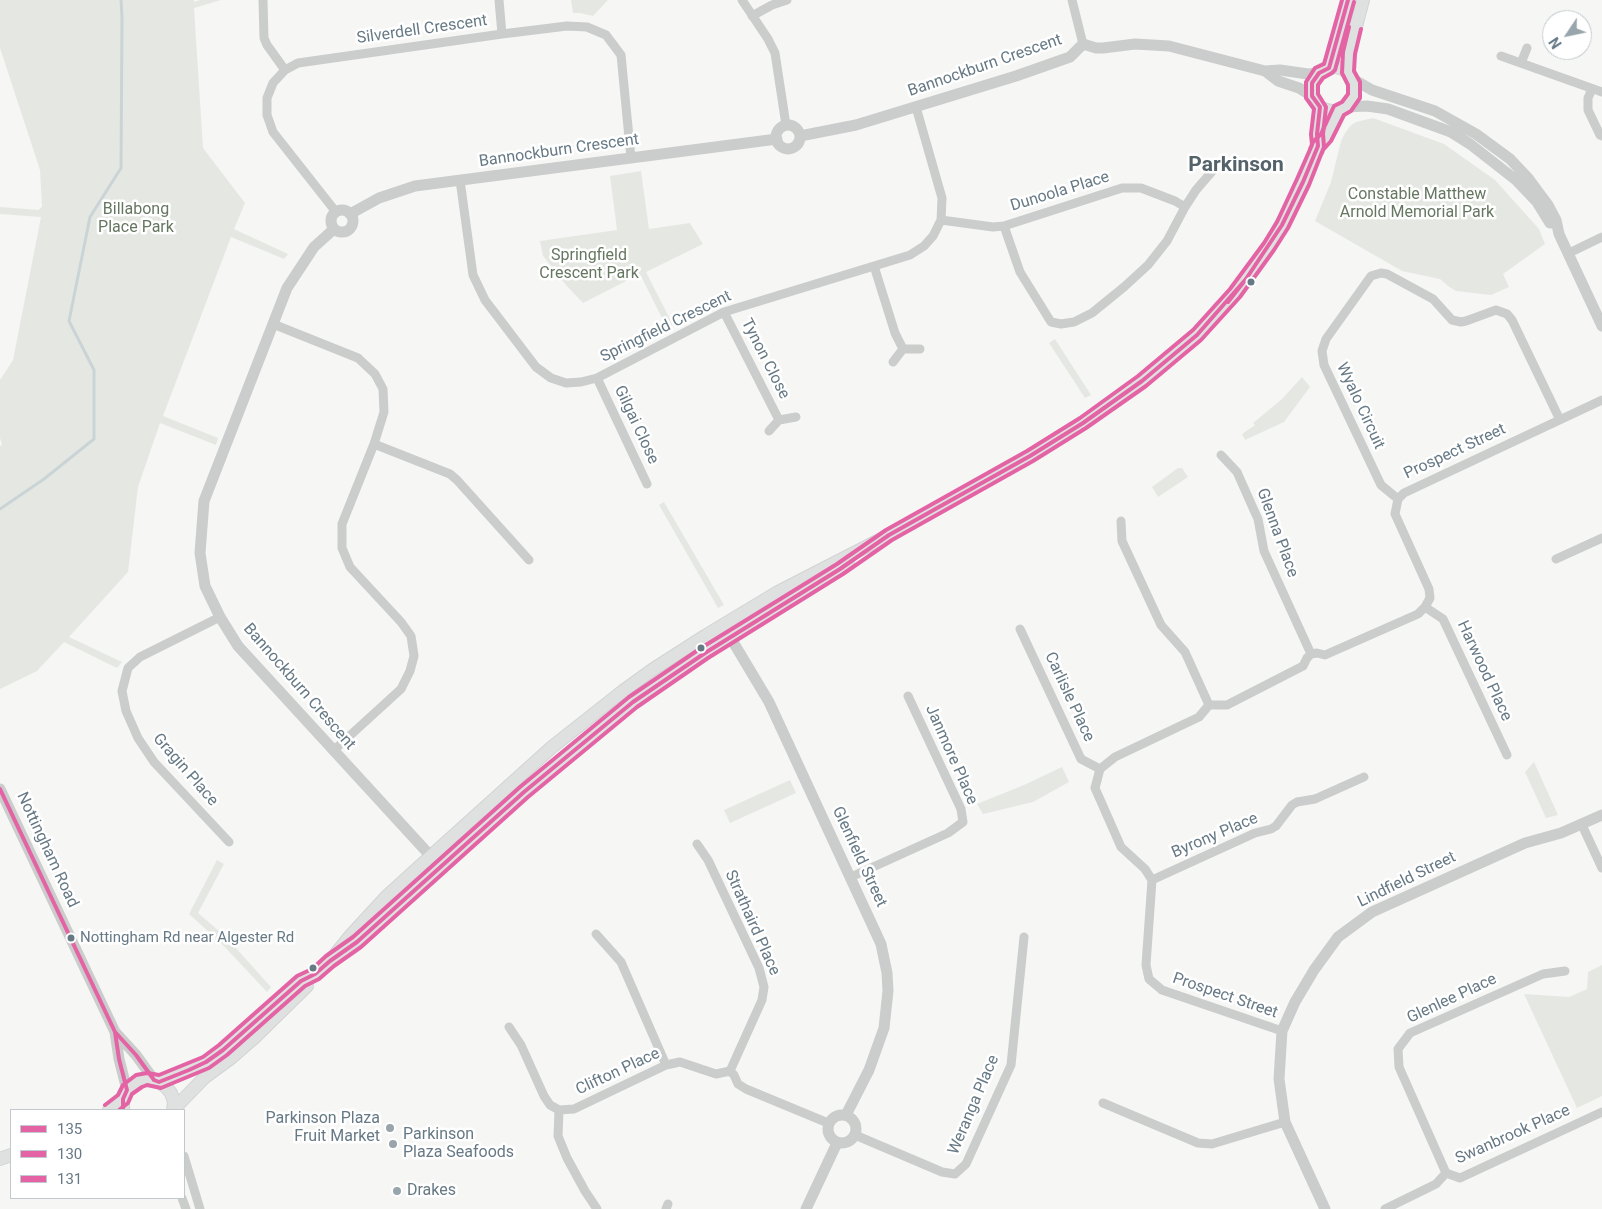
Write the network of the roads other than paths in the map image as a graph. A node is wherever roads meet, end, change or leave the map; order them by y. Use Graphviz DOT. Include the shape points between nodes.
graph roads {
  1 [pos="263,0"];
  2 [pos="499,0"];
  3 [pos="742,0"];
  4 [pos="787,0"];
  5 [pos="1072,0"];
  6 [pos="1348,0"];
  7 [pos="1363,0"];
  8 [pos="752,16"];
  9 [pos="502,34"];
  10 [pos="1083,44"];
  11 [pos="1527,48"];
  12 [pos="1501,56"];
  13 [pos="1521,63"];
  14 [pos="285,70"];
  15 [pos="1324,70"];
  16 [pos="1265,71"];
  17 [pos="1350,76"];
  18 [pos="1592,89"];
  19 [pos="1602,92"];
  20 [pos="1316,101"];
  21 [pos="916,107"];
  22 [pos="1342,109"];
  23 [pos="786,125"];
  24 [pos="800,136"];
  25 [pos="1602,136"];
  26 [pos="777,139"];
  27 [pos="1318,146"];
  28 [pos="631,158"];
  29 [pos="1215,168"];
  30 [pos="460,180"];
  31 [pos="1185,207"];
  32 [pos="336,212"];
  33 [pos="350,214"];
  34 [pos="941,220"];
  35 [pos="1004,226"];
  36 [pos="334,229"];
  37 [pos="1560,234"];
  38 [pos="1602,238"];
  39 [pos="1569,253"];
  40 [pos="874,266"];
  41 [pos="724,312"];
  42 [pos="273,324"];
  43 [pos="1602,326"];
  44 [pos="903,349"];
  45 [pos="920,349"];
  46 [pos="893,362"];
  47 [pos="597,378"];
  48 [pos="1602,400"];
  49 [pos="796,417"];
  50 [pos="779,420"];
  51 [pos="1560,420"];
  52 [pos="769,432"];
  53 [pos="374,444"];
  54 [pos="1221,455"];
  55 [pos="648,484"];
  56 [pos="1398,500"];
  57 [pos="1121,521"];
  58 [pos="889,535"];
  59 [pos="1602,538"];
  60 [pos="1556,559"];
  61 [pos="529,560"];
  62 [pos="1425,607"];
  63 [pos="220,617"];
  64 [pos="723,625"];
  65 [pos="1020,629"];
  66 [pos="730,637"];
  67 [pos="1311,654"];
  68 [pos="908,696"];
  69 [pos="1209,705"];
  70 [pos="333,752"];
  71 [pos="1507,755"];
  72 [pos="1100,769"];
  73 [pos="1364,777"];
  74 [pos="0,789"];
  75 [pos="1602,815"];
  76 [pos="1582,825"];
  77 [pos="229,842"];
  78 [pos="697,844"];
  79 [pos="430,856"];
  80 [pos="441,867"];
  81 [pos="1602,868"];
  82 [pos="850,877"];
  83 [pos="1152,880"];
  84 [pos="596,934"];
  85 [pos="1024,937"];
  86 [pos="330,961"];
  87 [pos="1565,971"];
  88 [pos="315,974"];
  89 [pos="509,1027"];
  90 [pos="1282,1031"];
  91 [pos="115,1032"];
  92 [pos="666,1065"];
  93 [pos="730,1071"];
  94 [pos="156,1081"];
  95 [pos="125,1100"];
  96 [pos="1103,1103"];
  97 [pos="110,1109"];
  98 [pos="174,1109"];
  99 [pos="175,1109"];
  100 [pos="559,1110"];
  101 [pos="1602,1112"];
  102 [pos="846,1115"];
  103 [pos="1285,1122"];
  104 [pos="828,1123"];
  105 [pos="855,1135"];
  106 [pos="837,1143"];
  107 [pos="185,1159"];
  108 [pos="1446,1173"];
  109 [pos="200,1209"];
  110 [pos="597,1209"];
  111 [pos="806,1209"];
  112 [pos="1325,1209"];
  113 [pos="1385,1209"];
  1 -- 14 [label="street" via="264,38"];
  2 -- 9 [label="street"];
  3 -- 8 [label="street"];
  4 -- 8 [label="street"];
  5 -- 10 [label="street"];
  6 -- 15 [label="main road"];
  7 -- 17 [label="main road" via="1349,53"];
  8 -- 23 [label="street" via="775,53"];
  9 -- 14 [label="street, Silverdell Crescent" via="298,63"];
  9 -- 28 [label="street, Silverdell Crescent" via="567,26 587,27 606,36 621,55"];
  10 -- 16 [label="street, Bannockburn Crescent" via="1096,48 1135,44 1170,46"];
  10 -- 21 [label="street, Bannockburn Crescent" via="1064,60"];
  11 -- 13 [label="street"];
  12 -- 13 [label="street"];
  13 -- 18 [label="street"];
  14 -- 32 [label="street" via="273,83 266,98 266,115 273,132"];
  15 -- 16 [label="street, Bannockburn Crescent" via="1308,74"];
  15 -- 17 [label="main road" via="1336,68"];
  15 -- 20 [label="main road" via="1312,83"];
  16 -- 20 [label="street, Bannockburn Crescent" via="1299,88"];
  17 -- 22 [label="main road" via="1354,96"];
  17 -- 37 [label="street" via="1372,90 1435,111 1500,151 1524,173 1548,205"];
  18 -- 19 [label="street"];
  18 -- 25 [label="street" via="1588,110"];
  20 -- 22 [label="main road" via="1332,111"];
  20 -- 27 [label="main road"];
  21 -- 24 [label="street, Bannockburn Crescent" via="856,125"];
  21 -- 34 [label="street" via="942,198"];
  22 -- 27 [label="main road"];
  22 -- 37 [label="street" via="1367,106 1388,110 1451,132 1516,180"];
  23 -- 24 [label="street" via="795,127"];
  23 -- 26 [label="street" via="778,132"];
  24 -- 26 [label="street" via="798,143 788,149 780,146"];
  26 -- 28 [label="street, Bannockburn Crescent"];
  27 -- 58 [label="main road" via="1269,246 1235,293 1197,335 1142,381 1083,423"];
  28 -- 30 [label="street, Bannockburn Crescent"];
  29 -- 31 [label="street"];
  30 -- 33 [label="street, Bannockburn Crescent" via="396,191"];
  30 -- 47 [label="street, Springfield Crescent" via="473,275 485,300 536,367 551,378 581,382"];
  31 -- 35 [label="street, Dunoola Place" via="1141,188 1122,188"];
  31 -- 35 [label="street" via="1167,241 1148,265 1092,313 1061,324 1051,322 1020,272"];
  32 -- 33 [label="street" via="344,210"];
  32 -- 36 [label="street" via="331,220"];
  33 -- 36 [label="street" via="353,223 348,230"];
  34 -- 35 [label="street, Dunoola Place"];
  34 -- 40 [label="street, Springfield Crescent" via="924,246 910,255"];
  36 -- 42 [label="street, Bannockburn Crescent" via="302,263 287,288"];
  37 -- 39 [label="street"];
  38 -- 39 [label="street"];
  39 -- 43 [label="street"];
  40 -- 41 [label="street, Springfield Crescent"];
  40 -- 44 [label="street"];
  41 -- 47 [label="street, Springfield Crescent"];
  41 -- 50 [label="street, Tynon Close"];
  42 -- 53 [label="street" via="358,358 375,374 383,388 384,412"];
  42 -- 63 [label="street, Bannockburn Crescent" via="204,502 200,553 205,586"];
  44 -- 45 [label="street"];
  44 -- 46 [label="street"];
  47 -- 55 [label="street, Gilgai Close"];
  48 -- 51 [label="street, Prospect Street"];
  49 -- 50 [label="street, Tynon Close"];
  50 -- 52 [label="street, Tynon Close"];
  51 -- 56 [label="street, Prospect Street" via="1404,493"];
  51 -- 56 [label="street, Wyalo Circuit" via="1507,314 1492,310 1466,321 1452,320 1433,299 1387,274 1370,276 1326,339 1322,351 1324,365 1381,485"];
  53 -- 61 [label="street" via="450,474"];
  53 -- 70 [label="street" via="342,524 342,548 350,567 411,636 414,656 402,689"];
  54 -- 67 [label="street, Glenna Place" via="1236,472 1258,519 1264,551"];
  56 -- 62 [label="street, Prospect Street" via="1395,514 1429,589 1430,598"];
  57 -- 69 [label="street" via="1122,541 1160,625 1185,652"];
  58 -- 64 [label="main road" via="778,592"];
  58 -- 66 [label="main road"];
  59 -- 60 [label="street"];
  62 -- 67 [label="street" via="1418,614 1325,656"];
  62 -- 71 [label="street, Harwood Place" via="1443,619"];
  63 -- 70 [label="street, Bannockburn Crescent" via="238,646"];
  63 -- 77 [label="street, Gragin Place" via="140,657 128,668 122,691 126,711 138,738 154,762"];
  64 -- 66 [label="street, Glenfield Street"];
  64 -- 79 [label="main road" via="652,670 552,747"];
  65 -- 72 [label="street, Carlisle Place" via="1081,759"];
  66 -- 80 [label="main road" via="633,702 524,792"];
  66 -- 82 [label="street, Glenfield Street" via="769,702"];
  67 -- 69 [label="street" via="1304,666 1226,705"];
  68 -- 82 [label="street, Janmore Place" via="961,809 962,822 948,833"];
  69 -- 72 [label="street" via="1199,717 1115,758"];
  70 -- 79 [label="street, Bannockburn Crescent"];
  72 -- 83 [label="street" via="1095,788 1121,847"];
  73 -- 83 [label="street, Byrony Place" via="1315,799 1297,802 1271,829 1255,833"];
  74 -- 91 [label="street, Nottingham Road"];
  75 -- 76 [label="street, Lindfield Street"];
  76 -- 81 [label="street"];
  76 -- 90 [label="street, Lindfield Street" via="1525,843 1372,912 1338,937 1314,970"];
  78 -- 93 [label="street, Strathaird Place" via="708,860 759,968 764,987 762,1000"];
  79 -- 80 [label="street, Bannockburn Crescent"];
  79 -- 86 [label="main road" via="386,897"];
  80 -- 86 [label="main road" via="357,942"];
  82 -- 102 [label="street, Glenfield Street" via="881,944 888,991 884,1028 869,1070"];
  83 -- 90 [label="street, Prospect Street" via="1146,965 1149,979 1162,990"];
  84 -- 92 [label="street" via="621,962"];
  85 -- 105 [label="street, Weranga Place" via="1010,1065 966,1164 956,1174 942,1172"];
  86 -- 88 [label="main road"];
  87 -- 108 [label="street, Glenlee Place" via="1543,974 1410,1033 1398,1049 1399,1067"];
  88 -- 94 [label="main road" via="301,981 211,1058 189,1070"];
  88 -- 99 [label="main road" via="254,1038 205,1077"];
  89 -- 100 [label="street" via="521,1045 544,1096"];
  90 -- 103 [label="street, Lindfield Street" via="1279,1079"];
  91 -- 94 [label="street, Nottingham Road"];
  91 -- 95 [label="street, Nottingham Road"];
  92 -- 93 [label="street, Clifton Place" via="680,1062 716,1074"];
  92 -- 100 [label="street, Clifton Place" via="574,1109"];
  93 -- 104 [label="street" via="738,1084 746,1089"];
  94 -- 95 [label="main road" via="139,1081"];
  94 -- 98 [label="main road" via="171,1093"];
  95 -- 97 [label="main road"];
  96 -- 103 [label="street" via="1198,1143 1212,1144"];
  100 -- 110 [label="street" via="558,1136"];
  101 -- 108 [label="street, Swanbrook Place" via="1460,1178"];
  102 -- 104 [label="street" via="838,1115"];
  102 -- 105 [label="street" via="854,1121"];
  103 -- 112 [label="street, Lindfield Street"];
  104 -- 106 [label="street" via="828,1132"];
  105 -- 106 [label="street" via="849,1142"];
  106 -- 111 [label="street"];
  107 -- 109 [label="street"];
  108 -- 113 [label="street, Swanbrook Place" via="1436,1184"];
}
